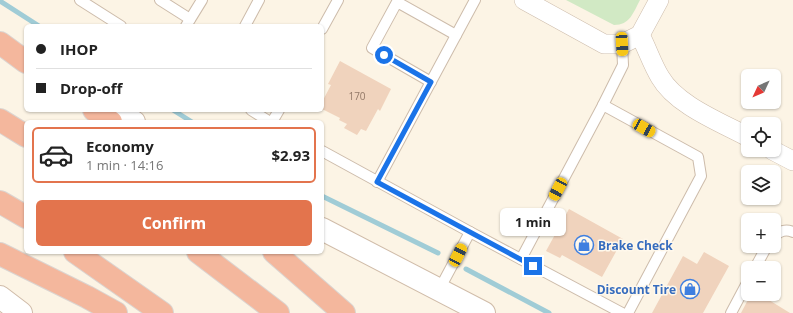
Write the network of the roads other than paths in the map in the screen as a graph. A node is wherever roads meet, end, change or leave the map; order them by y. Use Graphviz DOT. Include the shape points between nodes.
graph roads {
  1 [pos="80,0"];
  2 [pos="160,0"];
  3 [pos="202,0"];
  4 [pos="259,0"];
  5 [pos="338,0"];
  6 [pos="475,0"];
  7 [pos="524,0"];
  8 [pos="659,0"];
  9 [pos="188,22"];
  10 [pos="118,24"];
  11 [pos="246,24"];
  12 [pos="324,25"];
  13 [pos="456,35"];
  14 [pos="640,35"];
  15 [pos="0,43"];
  16 [pos="622,44"];
  17 [pos="24,56"];
  18 [pos="24,61"];
  19 [pos="431,82"];
  20 [pos="603,105"];
  21 [pos="97,112"];
  22 [pos="117,112"];
  23 [pos="254,112"];
  24 [pos="0,120"];
  25 [pos="108,120"];
  26 [pos="131,120"];
  27 [pos="268,120"];
  28 [pos="741,133"];
  29 [pos="24,135"];
  30 [pos="324,152"];
  31 [pos="781,155"];
  32 [pos="793,161"];
  33 [pos="377,182"];
  34 [pos="0,202"];
  35 [pos="24,216"];
  36 [pos="324,230"];
  37 [pos="470,232"];
  38 [pos="781,232"];
  39 [pos="793,232"];
  40 [pos="0,254"];
  41 [pos="78,254"];
  42 [pos="201,254"];
  43 [pos="276,254"];
  44 [pos="520,260"];
  45 [pos="439,290"];
  46 [pos="741,293"];
  47 [pos="1,298"];
  48 [pos="21,313"];
  49 [pos="116,313"];
  50 [pos="162,313"];
  51 [pos="278,313"];
  52 [pos="344,313"];
  53 [pos="484,313"];
  54 [pos="622,313"];
  55 [pos="628,313"];
  56 [pos="730,313"];
  1 -- 10 [label="lane"];
  2 -- 9 [label="lane"];
  3 -- 9 [label="lane"];
  4 -- 11 [label="lane"];
  5 -- 12 [label="lane"];
  6 -- 13 [label="lane"];
  7 -- 16 [label="street" via="604,44"];
  8 -- 14 [label="street"];
  13 -- 19 [label="lane"];
  13 -- 19 [label="lane" via="397,2 372,48"];
  14 -- 16 [label="street"];
  14 -- 28 [label="street" via="660,78 672,93 686,104"];
  15 -- 17 [label="main road"];
  15 -- 18 [label="highway"];
  16 -- 20 [label="lane" via="623,65"];
  19 -- 33 [label="lane"];
  20 -- 44 [label="lane"];
  20 -- 55 [label="lane" via="698,158 701,176"];
  21 -- 25 [label="highway"];
  22 -- 26 [label="main road"];
  23 -- 27 [label="lane"];
  24 -- 29 [label="highway"];
  30 -- 33 [label="lane"];
  31 -- 32 [label="street"];
  33 -- 37 [label="lane"];
  34 -- 35 [label="highway"];
  36 -- 45 [label="main road"];
  37 -- 44 [label="lane"];
  37 -- 45 [label="lane"];
  38 -- 39 [label="lane"];
  40 -- 49 [label="highway"];
  41 -- 50 [label="highway"];
  42 -- 51 [label="highway"];
  43 -- 52 [label="highway"];
  44 -- 54 [label="lane"];
  45 -- 53 [label="main road"];
  46 -- 56 [label="lane"];
  47 -- 48 [label="main road"];
}
